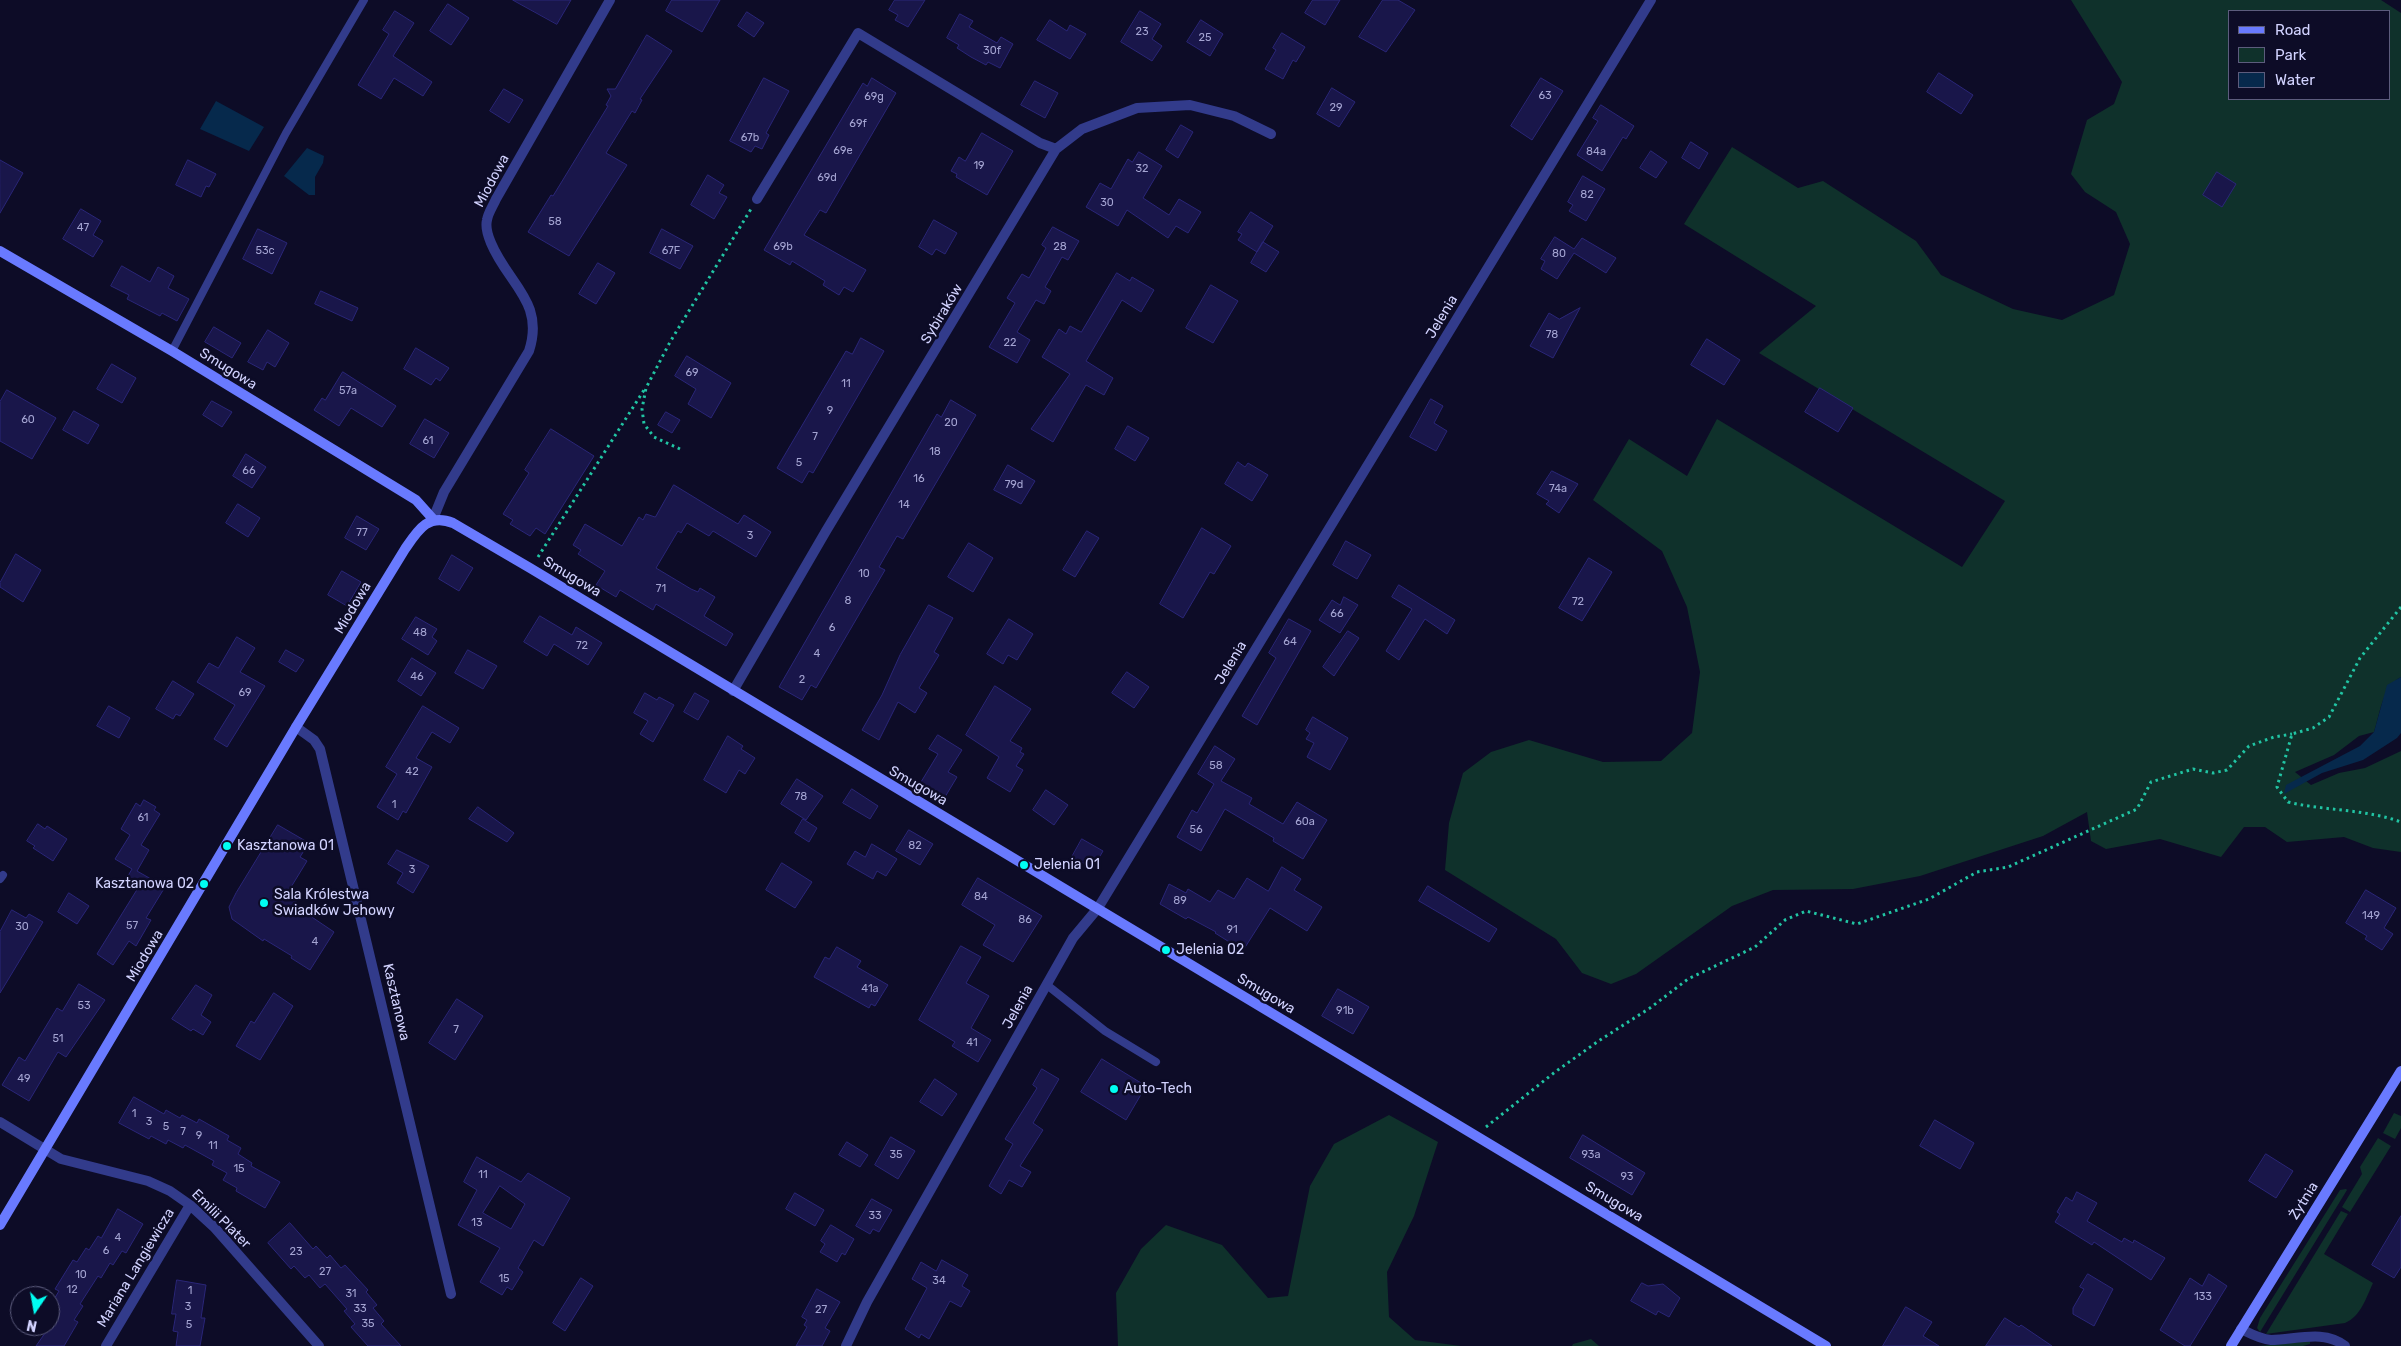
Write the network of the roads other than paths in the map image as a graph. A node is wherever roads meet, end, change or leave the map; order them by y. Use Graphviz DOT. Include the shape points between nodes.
graph roads {
  1 [pos="364,0"];
  2 [pos="610,0"];
  3 [pos="1651,0"];
  4 [pos="1271,134"];
  5 [pos="1056,149"];
  6 [pos="757,199"];
  7 [pos="0,251"];
  8 [pos="172,351"];
  9 [pos="434,520"];
  10 [pos="733,691"];
  11 [pos="296,727"];
  12 [pos="1098,908"];
  13 [pos="1047,985"];
  14 [pos="1156,1062"];
  15 [pos="2401,1071"];
  16 [pos="0,1122"];
  17 [pos="46,1150"];
  18 [pos="190,1205"];
  19 [pos="0,1226"];
  20 [pos="451,1294"];
  21 [pos="2241,1329"];
  22 [pos="106,1346"];
  23 [pos="319,1346"];
  24 [pos="846,1346"];
  25 [pos="1826,1346"];
  26 [pos="2230,1346"];
  27 [pos="2345,1346"];
  1 -- 8 [label="lane" via="286,132"];
  2 -- 9 [label="street, Miodowa" via="486,220 486,231 497,257 526,298 534,322 534,338 444,492"];
  3 -- 12 [label="street, Jelenia"];
  4 -- 5 [label="street, Sybiraków" via="1234,116 1190,105 1137,108 1082,129"];
  5 -- 6 [label="street" via="1032,138 858,33"];
  5 -- 10 [label="street, Sybiraków"];
  7 -- 8 [label="street, Smugowa"];
  8 -- 9 [label="street, Smugowa" via="416,500"];
  9 -- 10 [label="street, Smugowa" via="453,523"];
  9 -- 11 [label="street, Miodowa" via="422,526 405,549"];
  10 -- 12 [label="street, Smugowa"];
  11 -- 17 [label="street, Miodowa"];
  11 -- 20 [label="street, Kasztanowa" via="314,740 320,749"];
  12 -- 13 [label="street, Jelenia" via="1073,938"];
  12 -- 25 [label="street, Smugowa"];
  13 -- 14 [label="lane" via="1105,1031"];
  13 -- 24 [label="street, Jelenia" via="867,1302"];
  15 -- 21 [label="street, Żytnia"];
  16 -- 17 [label="street, Emilii Plater"];
  17 -- 18 [label="street, Emilii Plater" via="61,1159 160,1185"];
  17 -- 19 [label="street, Miodowa"];
  18 -- 22 [label="street, Mariana Langiewicza"];
  18 -- 23 [label="street, Emilii Plater" via="214,1227"];
  21 -- 26 [label="street, Żytnia"];
  21 -- 27 [label="street" via="2260,1338 2313,1336 2338,1340"];
}
